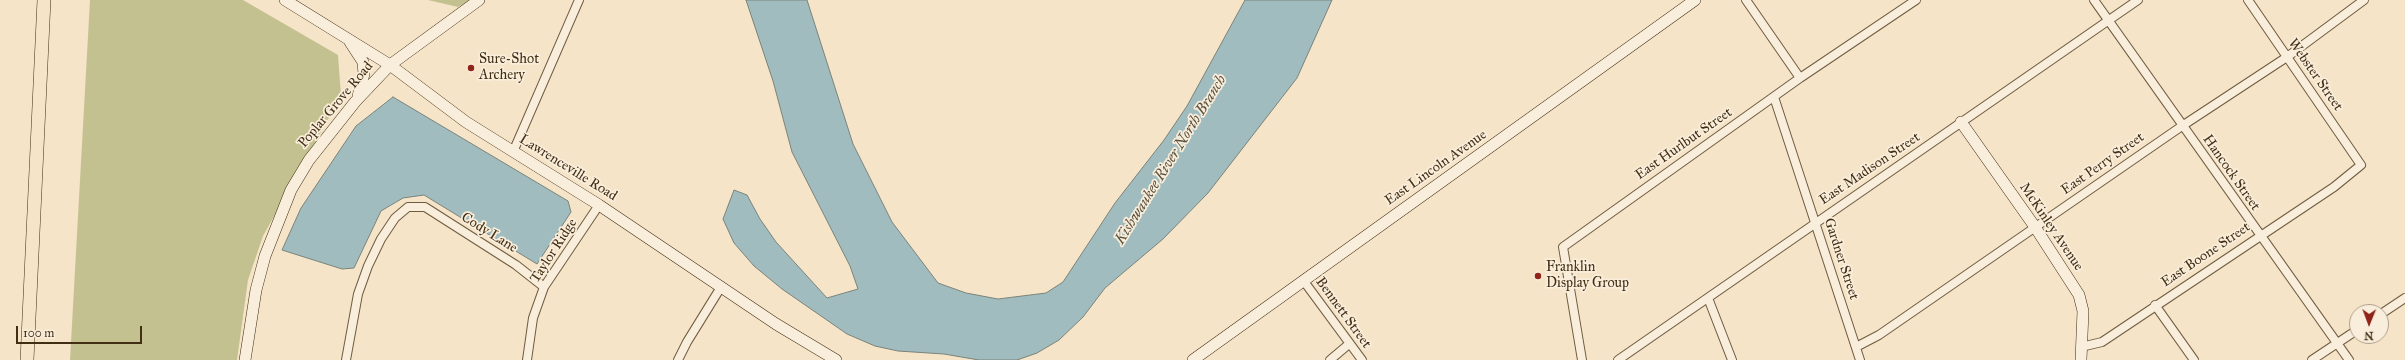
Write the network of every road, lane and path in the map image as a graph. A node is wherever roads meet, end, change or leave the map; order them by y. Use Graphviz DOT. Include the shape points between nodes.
graph roads {
  1 [pos="44,0"];
  2 [pos="285,0"];
  3 [pos="479,0"];
  4 [pos="579,0"];
  5 [pos="1695,0"];
  6 [pos="1746,0"];
  7 [pos="1916,0"];
  8 [pos="2094,0"];
  9 [pos="2138,0"];
  10 [pos="2248,0"];
  11 [pos="2364,0"];
  12 [pos="2107,19"];
  13 [pos="349,39"];
  14 [pos="2287,57"];
  15 [pos="390,65"];
  16 [pos="1800,78"];
  17 [pos="1774,97"];
  18 [pos="357,99"];
  19 [pos="1961,122"];
  20 [pos="2182,126"];
  21 [pos="513,152"];
  22 [pos="2361,165"];
  23 [pos="599,205"];
  24 [pos="1815,222"];
  25 [pos="2035,227"];
  26 [pos="2259,235"];
  27 [pos="1303,280"];
  28 [pos="544,287"];
  29 [pos="721,287"];
  30 [pos="1708,298"];
  31 [pos="2405,298"];
  32 [pos="2155,305"];
  33 [pos="2389,309"];
  34 [pos="2349,335"];
  35 [pos="2337,343"];
  36 [pos="1349,344"];
  37 [pos="1856,347"];
  38 [pos="2081,347"];
  39 [pos="28,360"];
  40 [pos="245,360"];
  41 [pos="346,360"];
  42 [pos="527,360"];
  43 [pos="678,360"];
  44 [pos="835,360"];
  45 [pos="1193,360"];
  46 [pos="1330,360"];
  47 [pos="1362,360"];
  48 [pos="1582,360"];
  49 [pos="1618,360"];
  50 [pos="1732,360"];
  51 [pos="1860,360"];
  52 [pos="2081,360"];
  53 [pos="2194,360"];
  54 [pos="2312,360"];
  55 [pos="2349,360"];
  1 -- 39 [label="main road"];
  2 -- 13 [label="street, Lawrenceville Road"];
  3 -- 15 [label="street, Poplar Grove Road"];
  4 -- 21 [label="street"];
  5 -- 27 [label="street, East Lincoln Avenue"];
  6 -- 16 [label="street"];
  7 -- 16 [label="street, East Hurlbut Street"];
  8 -- 12 [label="street, Hancock Street"];
  9 -- 12 [label="street, East Madison Street"];
  10 -- 14 [label="street, Webster Street"];
  11 -- 14 [label="street, East Perry Street"];
  12 -- 19 [label="street, East Madison Street"];
  12 -- 20 [label="street, Hancock Street"];
  13 -- 15 [label="street, Lawrenceville Road"];
  13 -- 18 [label="street" via="362,62 364,74"];
  14 -- 20 [label="street, East Perry Street"];
  14 -- 22 [label="street, Webster Street"];
  15 -- 18 [label="street, Poplar Grove Road"];
  15 -- 21 [label="street, Lawrenceville Road" via="466,122"];
  16 -- 17 [label="street, East Hurlbut Street"];
  17 -- 24 [label="street, Gardner Street"];
  17 -- 48 [label="street, East Hurlbut Street" via="1563,247"];
  18 -- 40 [label="street, Poplar Grove Road" via="309,160 291,190 276,223 256,290"];
  19 -- 24 [label="street, East Madison Street"];
  19 -- 25 [label="street, McKinley Avenue"];
  20 -- 25 [label="street, East Perry Street"];
  20 -- 26 [label="street, Hancock Street"];
  21 -- 23 [label="street, Lawrenceville Road"];
  22 -- 26 [label="street, East Boone Street" via="2334,187"];
  23 -- 28 [label="street, Taylor Ridge"];
  23 -- 29 [label="street, Lawrenceville Road"];
  24 -- 30 [label="street, East Madison Street"];
  24 -- 37 [label="street, Gardner Street"];
  25 -- 37 [label="street, East Perry Street" via="1879,335"];
  25 -- 38 [label="street, McKinley Avenue" via="2079,295 2083,311"];
  26 -- 32 [label="street, East Boone Street"];
  26 -- 35 [label="street, Hancock Street"];
  27 -- 36 [label="street, Bennett Street"];
  27 -- 45 [label="street, East Lincoln Avenue"];
  28 -- 41 [label="street, Cody Lane" via="516,265 425,207 408,207 395,218 371,259 358,294"];
  28 -- 42 [label="street, Taylor Ridge" via="533,318"];
  29 -- 43 [label="street"];
  29 -- 44 [label="street, Lawrenceville Road"];
  30 -- 49 [label="street, East Madison Street"];
  30 -- 50 [label="street"];
  31 -- 33 [label="street"];
  32 -- 38 [label="street, East Boone Street" via="2096,345"];
  32 -- 53 [label="street"];
  34 -- 35 [label="street"];
  35 -- 54 [label="street"];
  35 -- 55 [label="street, Hancock Street"];
  36 -- 46 [label="street"];
  36 -- 47 [label="street, Bennett Street"];
  37 -- 51 [label="street, Gardner Street"];
  38 -- 52 [label="street, McKinley Avenue"];
}
